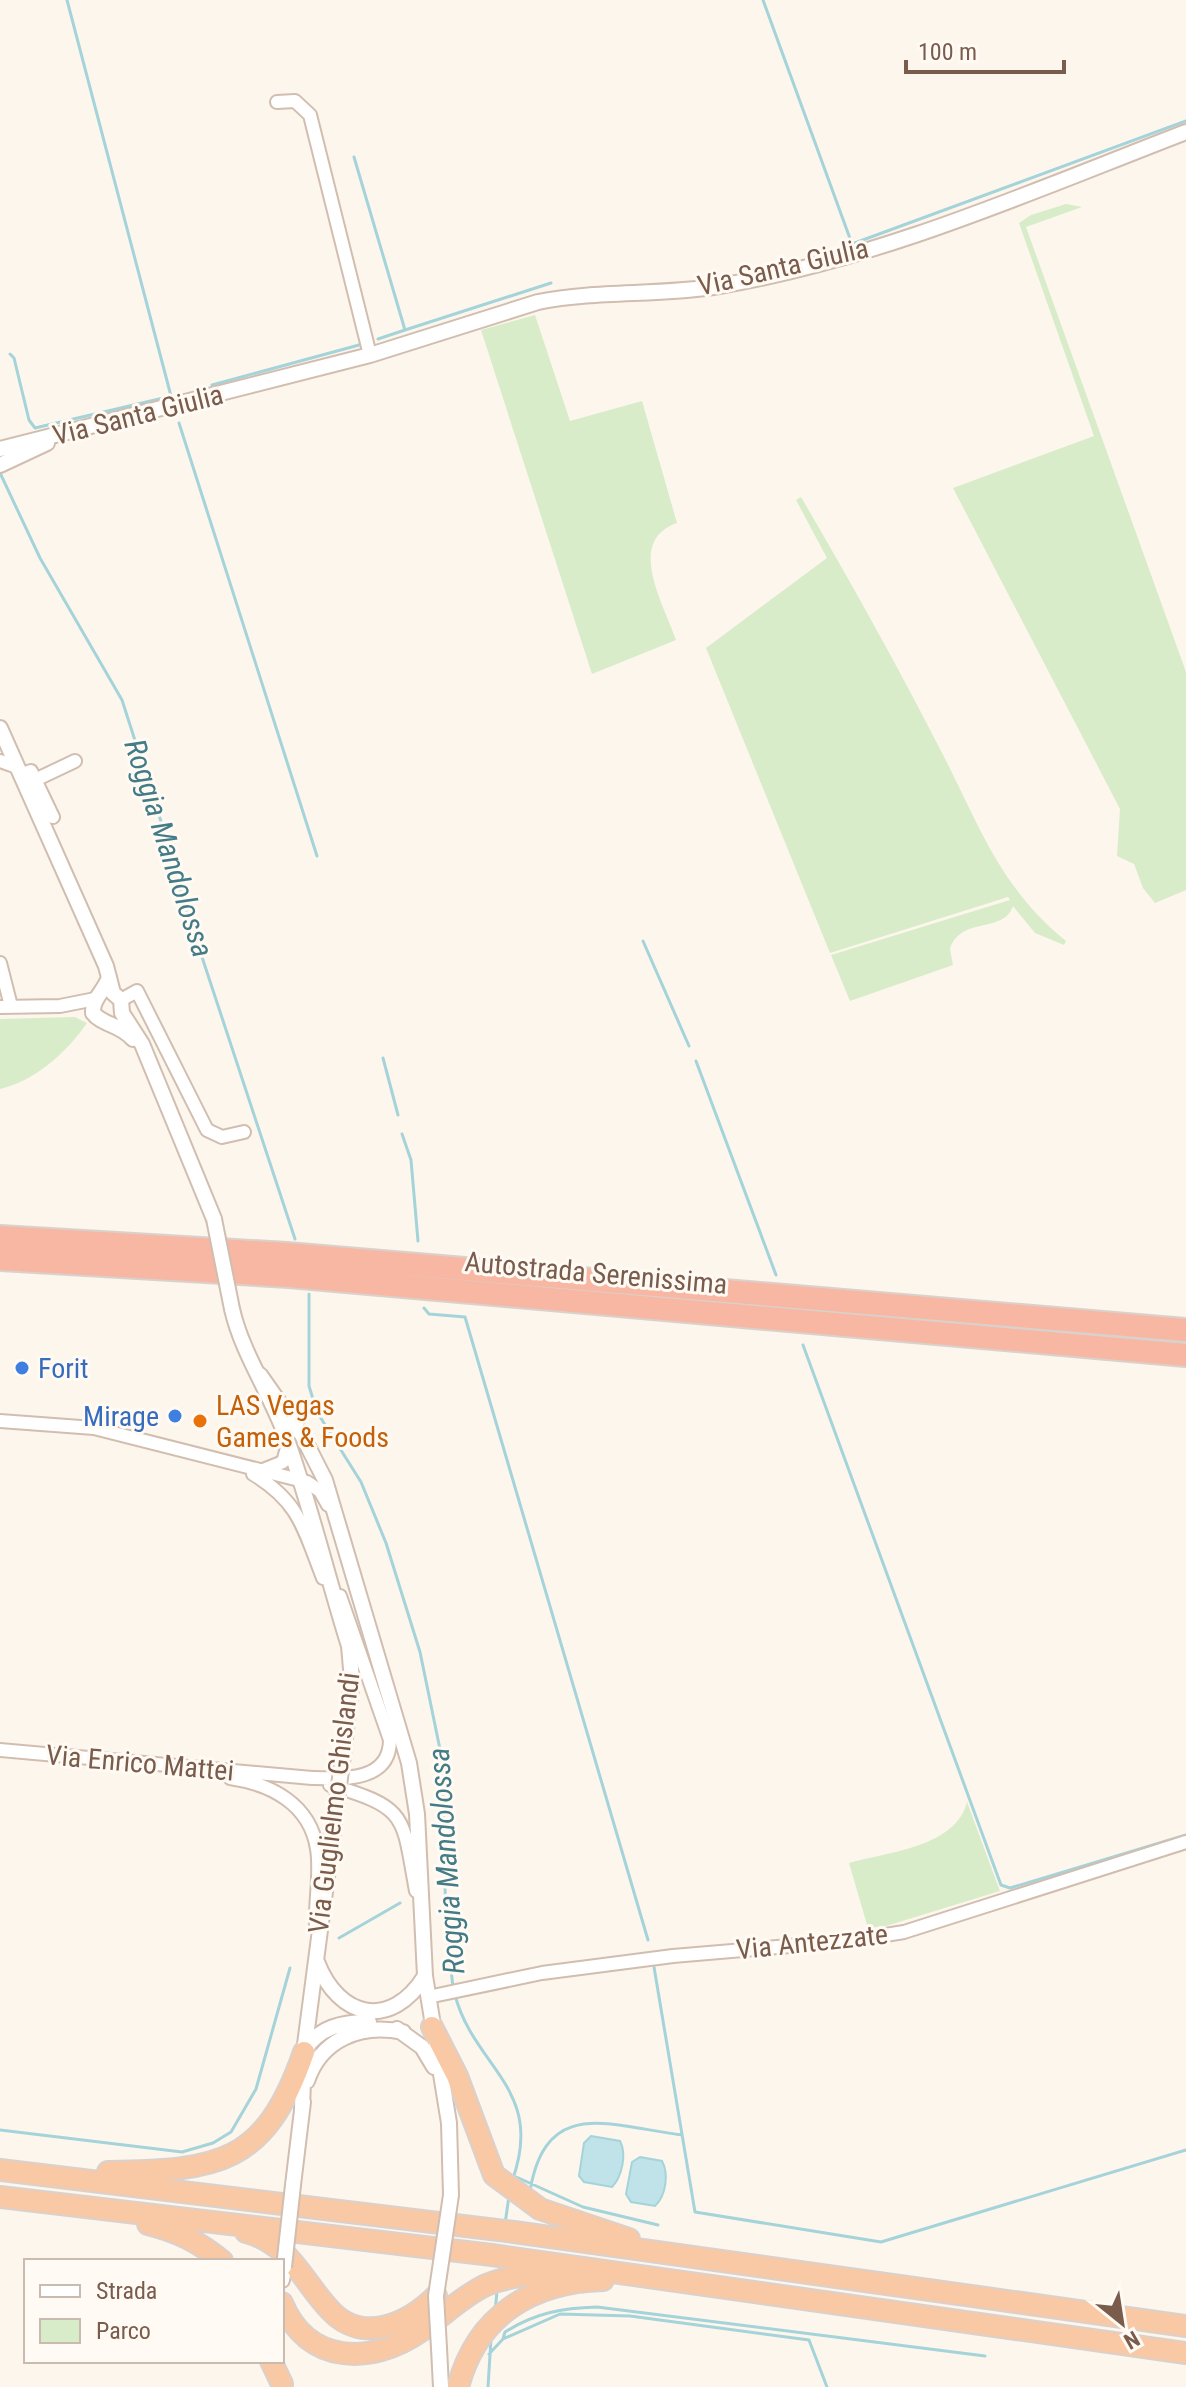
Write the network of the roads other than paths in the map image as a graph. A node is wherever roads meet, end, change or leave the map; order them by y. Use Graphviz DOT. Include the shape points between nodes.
graph roads {
  1 [pos="277,102"];
  2 [pos="1186,132"];
  3 [pos="370,355"];
  4 [pos="57,435"];
  5 [pos="0,449"];
  6 [pos="0,465"];
  7 [pos="0,728"];
  8 [pos="0,761"];
  9 [pos="75,761"];
  10 [pos="24,774"];
  11 [pos="53,817"];
  12 [pos="0,963"];
  13 [pos="108,1005"];
  14 [pos="6,1007"];
  15 [pos="244,1132"];
  16 [pos="0,1226"];
  17 [pos="0,1237"];
  18 [pos="56,1250"];
  19 [pos="0,1259"];
  20 [pos="0,1272"];
  21 [pos="1186,1330"];
  22 [pos="1186,1355"];
  23 [pos="260,1375"];
  24 [pos="0,1421"];
  25 [pos="288,1444"];
  26 [pos="243,1468"];
  27 [pos="297,1480"];
  28 [pos="320,1491"];
  29 [pos="305,1500"];
  30 [pos="335,1519"];
  31 [pos="326,1568"];
  32 [pos="343,1629"];
  33 [pos="0,1752"];
  34 [pos="281,1776"];
  35 [pos="1186,1842"];
  36 [pos="423,1926"];
  37 [pos="316,1953"];
  38 [pos="425,1976"];
  39 [pos="435,1995"];
  40 [pos="432,2027"];
  41 [pos="403,2032"];
  42 [pos="304,2052"];
  43 [pos="443,2088"];
  44 [pos="302,2109"];
  45 [pos="0,2170"];
  46 [pos="37,2175"];
  47 [pos="0,2197"];
  48 [pos="34,2201"];
  49 [pos="200,2219"];
  50 [pos="670,2254"];
  51 [pos="220,2259"];
  52 [pos="284,2264"];
  53 [pos="651,2278"];
  54 [pos="436,2296"];
  55 [pos="284,2307"];
  56 [pos="1186,2326"];
  57 [pos="1186,2353"];
  58 [pos="274,2363"];
  59 [pos="441,2382"];
  60 [pos="283,2385"];
  61 [pos="458,2387"];
  1 -- 3 [label="street" via="295,101 310,115"];
  2 -- 3 [label="street, Via Santa Giulia" via="835,259 720,286 566,296"];
  3 -- 4 [label="street, Via Santa Giulia"];
  4 -- 5 [label="street, Via Santa Giulia"];
  4 -- 6 [label="street"];
  7 -- 10 [label="street"];
  8 -- 10 [label="street"];
  9 -- 10 [label="street"];
  10 -- 11 [label="street"];
  10 -- 13 [label="street" via="109,977"];
  12 -- 14 [label="street"];
  13 -- 14 [label="street"];
  13 -- 15 [label="street" via="137,991 207,1130 222,1137"];
  13 -- 23 [label="street, Via Guglielmo Ghislandi, bridge" via="148,1058 214,1219 240,1339"];
  16 -- 18 [label="highway"];
  17 -- 18 [label="highway, Autostrada Serenissima"];
  18 -- 19 [label="highway, Autostrada Serenissima"];
  18 -- 20 [label="highway"];
  18 -- 21 [label="highway, Autostrada Serenissima" via="287,1254"];
  18 -- 22 [label="highway, Autostrada Serenissima" via="289,1276"];
  23 -- 25 [label="street, Via Guglielmo Ghislandi"];
  23 -- 30 [label="street, Via Guglielmo Ghislandi" via="315,1458"];
  24 -- 26 [label="street" via="94,1428"];
  25 -- 26 [label="street" via="279,1465"];
  25 -- 27 [label="street, Via Guglielmo Ghislandi"];
  26 -- 27 [label="street"];
  26 -- 32 [label="street" via="275,1487 294,1508"];
  27 -- 28 [label="street"];
  27 -- 29 [label="street, Via Guglielmo Ghislandi"];
  28 -- 29 [label="street"];
  28 -- 30 [label="street"];
  29 -- 31 [label="street, Via Guglielmo Ghislandi"];
  30 -- 36 [label="street, Via Guglielmo Ghislandi" via="409,1763"];
  31 -- 32 [label="street, Via Guglielmo Ghislandi"];
  31 -- 34 [label="street" via="375,1690 390,1748 379,1767 359,1776"];
  32 -- 37 [label="street, Via Guglielmo Ghislandi, bridge" via="352,1680"];
  33 -- 34 [label="street, Via Enrico Mattei"];
  33 -- 37 [label="street" via="244,1780 283,1795 305,1819 317,1848"];
  34 -- 36 [label="street" via="359,1793 396,1814 408,1841"];
  35 -- 39 [label="street, Via Antezzate" via="904,1932 556,1971"];
  36 -- 38 [label="street, Via Guglielmo Ghislandi"];
  37 -- 38 [label="street, Via Guglielmo Ghislandi" via="337,1998 363,2011 395,2006"];
  37 -- 42 [label="street, Via Guglielmo Ghislandi"];
  38 -- 39 [label="street, Via Guglielmo Ghislandi"];
  39 -- 40 [label="street, Via Guglielmo Ghislandi"];
  40 -- 43 [label="street, Via Guglielmo Ghislandi"];
  40 -- 50 [label="highway" via="471,2110 488,2165 512,2191 540,2209"];
  41 -- 42 [label="street" via="372,2022 343,2024 319,2033"];
  41 -- 43 [label="street, Via Guglielmo Ghislandi" via="431,2059"];
  41 -- 44 [label="street, Via Guglielmo Ghislandi" via="353,2032 327,2048 311,2070"];
  42 -- 44 [label="street, Via Guglielmo Ghislandi"];
  42 -- 46 [label="highway" via="278,2114 252,2142 226,2157 186,2169"];
  43 -- 54 [label="street, Via Guglielmo Ghislandi, bridge" via="451,2195"];
  44 -- 52 [label="street, Via Guglielmo Ghislandi, bridge"];
  45 -- 46 [label="highway"];
  46 -- 50 [label="highway"];
  47 -- 48 [label="highway"];
  48 -- 49 [label="highway"];
  48 -- 51 [label="highway" via="173,2231"];
  49 -- 53 [label="highway"];
  49 -- 54 [label="highway" via="264,2237 280,2247 330,2311 350,2324 392,2325 419,2313"];
  50 -- 56 [label="highway"];
  53 -- 55 [label="highway" via="538,2274 497,2281 455,2303 419,2332 367,2355 338,2354 314,2344 294,2326"];
  53 -- 57 [label="highway"];
  53 -- 61 [label="highway" via="557,2284 528,2295 494,2321 467,2359"];
  54 -- 59 [label="street, Via Guglielmo Ghislandi, bridge"];
  58 -- 60 [label="highway"];
}
